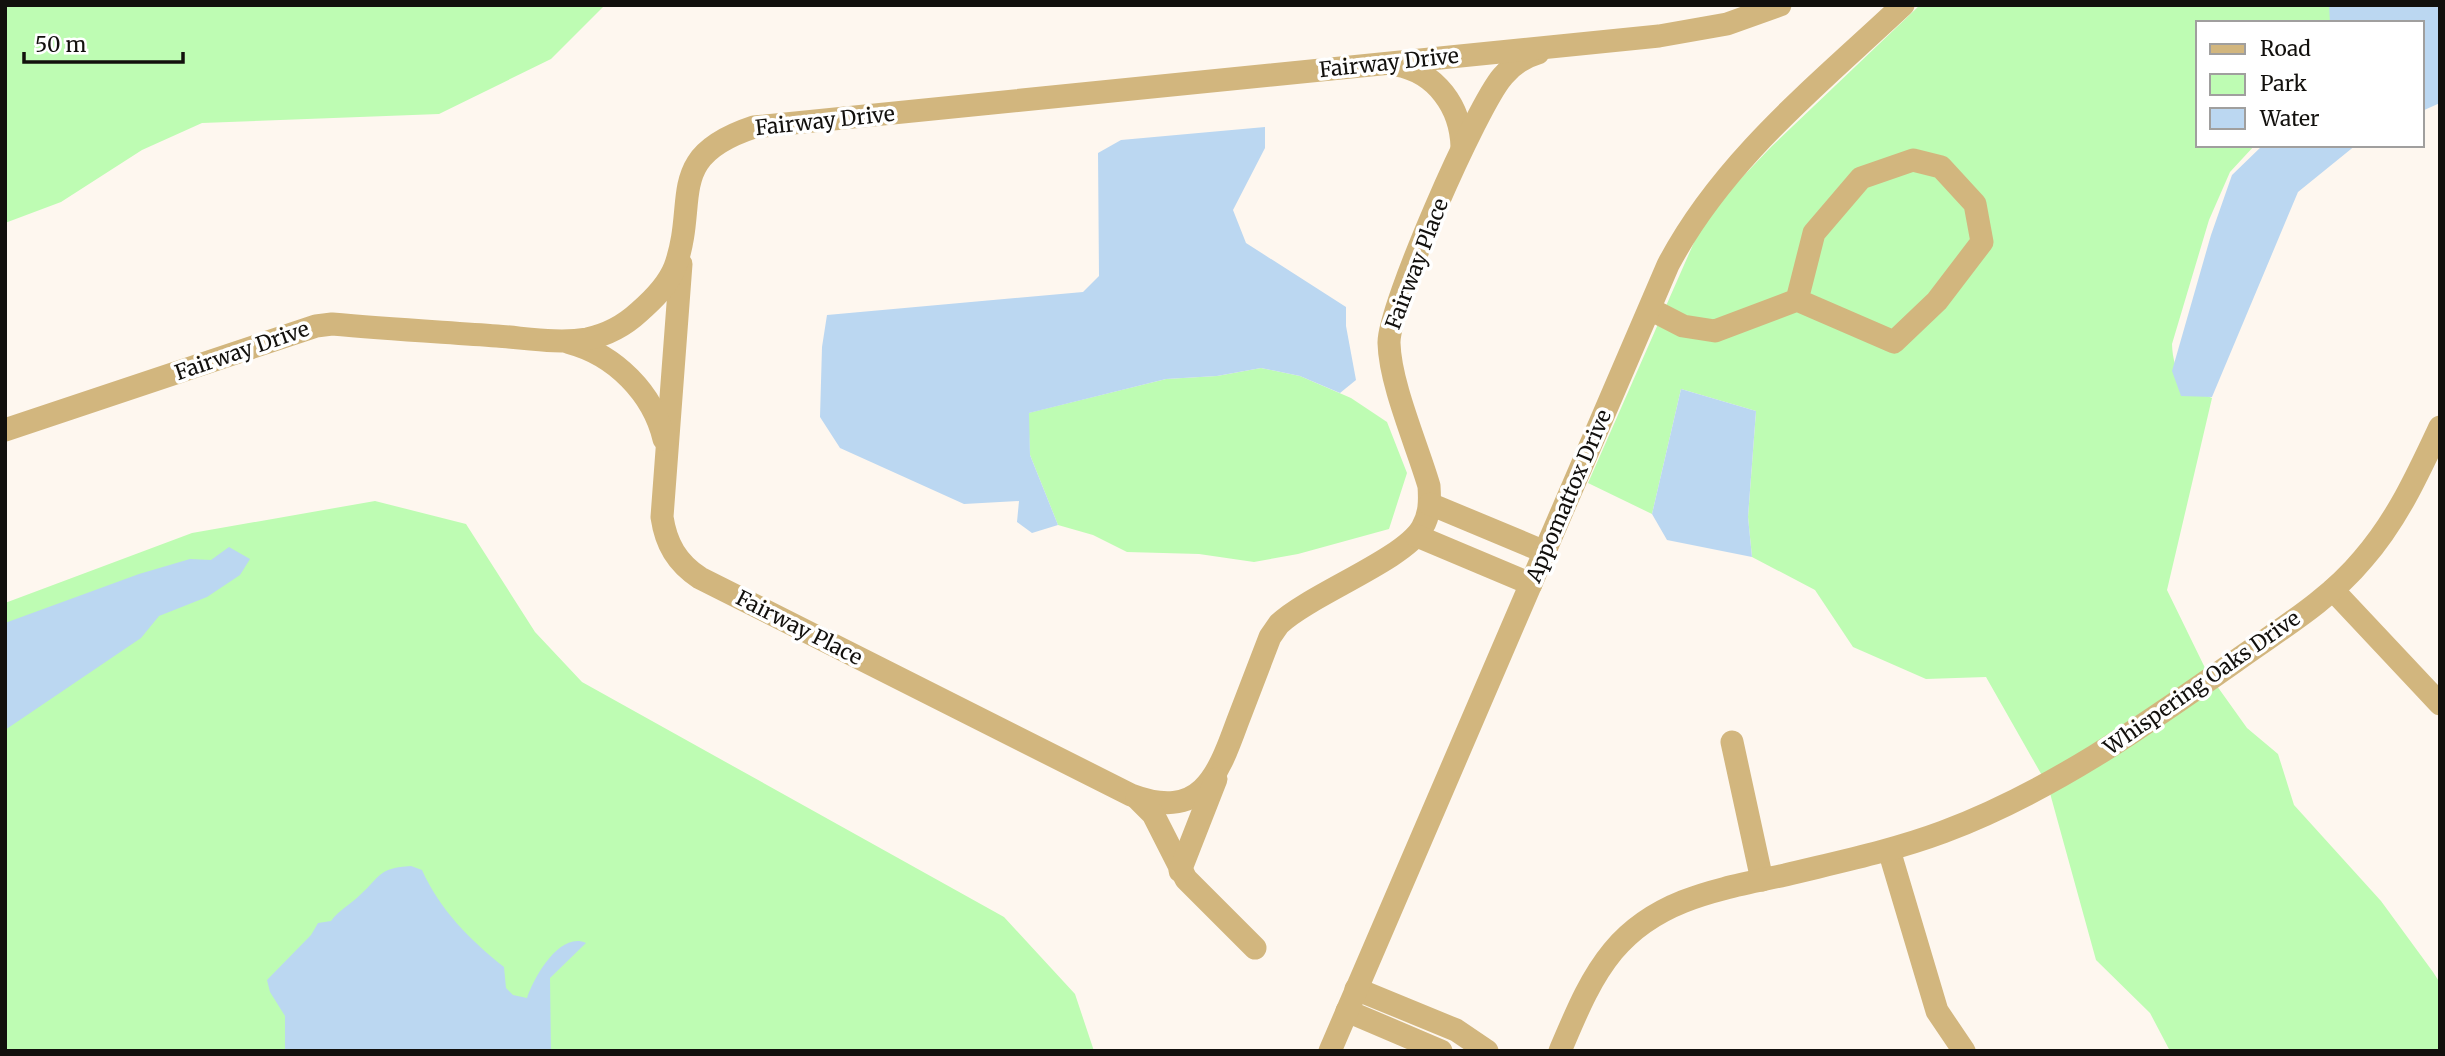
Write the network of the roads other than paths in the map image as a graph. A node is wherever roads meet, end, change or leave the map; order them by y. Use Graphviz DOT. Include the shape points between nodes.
graph roads {
  1 [pos="1780,5"];
  2 [pos="1903,5"];
  3 [pos="1560,46"];
  4 [pos="1386,63"];
  5 [pos="1462,147"];
  6 [pos="683,230"];
  7 [pos="1797,300"];
  8 [pos="1650,309"];
  9 [pos="560,341"];
  10 [pos="2440,428"];
  11 [pos="5,430"];
  12 [pos="666,468"];
  13 [pos="1430,504"];
  14 [pos="1416,536"];
  15 [pos="1545,552"];
  16 [pos="1531,584"];
  17 [pos="2333,590"];
  18 [pos="2440,704"];
  19 [pos="1732,742"];
  20 [pos="1220,771"];
  21 [pos="1131,794"];
  22 [pos="1889,850"];
  23 [pos="1180,871"];
  24 [pos="1762,880"];
  25 [pos="1255,948"];
  26 [pos="1356,989"];
  27 [pos="1347,1011"];
  28 [pos="1330,1051"];
  29 [pos="1441,1051"];
  30 [pos="1487,1051"];
  31 [pos="1560,1051"];
  32 [pos="1964,1051"];
  1 -- 3 [label="street, Fairway Drive" via="1695,31"];
  2 -- 8 [label="street, Appomattox Drive" via="1719,184 1689,226"];
  3 -- 4 [label="street, Fairway Drive"];
  3 -- 5 [label="street, Fairway Place" via="1530,55 1502,77"];
  4 -- 5 [label="street" via="1419,71 1441,89 1457,117"];
  4 -- 6 [label="street, Fairway Drive" via="754,127 729,135 699,161 685,196"];
  5 -- 13 [label="street, Fairway Place" via="1392,319 1388,340"];
  6 -- 9 [label="street, Fairway Drive" via="675,267 649,303 612,330"];
  6 -- 12 [label="street, Fairway Place"];
  7 -- 7 [label="street" via="1894,342 1937,301 1982,242 1975,204 1941,167 1913,160 1861,178 1815,233"];
  7 -- 8 [label="street" via="1715,331 1684,327"];
  8 -- 15 [label="street, Appomattox Drive"];
  9 -- 11 [label="street, Fairway Drive" via="317,326"];
  9 -- 12 [label="street" via="603,356 643,394 660,422"];
  10 -- 17 [label="street, Whispering Oaks Drive" via="2391,522"];
  12 -- 21 [label="street, Fairway Place" via="665,535 688,570"];
  13 -- 14 [label="street"];
  13 -- 15 [label="street"];
  14 -- 16 [label="street"];
  14 -- 20 [label="street, Fairway Place" via="1279,624 1270,637"];
  15 -- 16 [label="street, Appomattox Drive"];
  16 -- 26 [label="street, Appomattox Drive"];
  17 -- 18 [label="street"];
  17 -- 22 [label="street, Whispering Oaks Drive" via="2077,769 1977,818"];
  19 -- 24 [label="street"];
  20 -- 21 [label="street, Fairway Place" via="1203,791 1181,800 1160,803"];
  20 -- 23 [label="street, Fairway Place"];
  21 -- 23 [label="street" via="1153,814"];
  22 -- 24 [label="street, Whispering Oaks Drive"];
  22 -- 32 [label="street" via="1937,1012"];
  23 -- 25 [label="street"];
  24 -- 31 [label="street, Whispering Oaks Drive" via="1687,898 1634,929 1595,976"];
  26 -- 27 [label="street, Appomattox Drive"];
  26 -- 30 [label="street" via="1455,1030"];
  27 -- 28 [label="street, Appomattox Drive"];
  27 -- 29 [label="street"];
}
